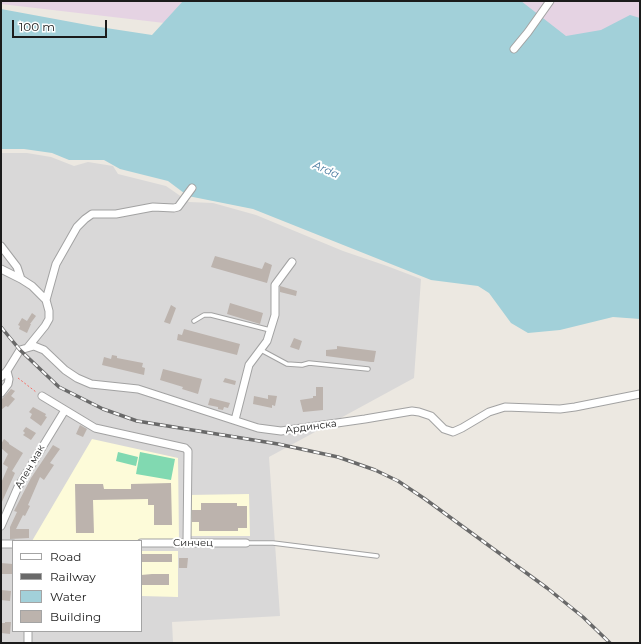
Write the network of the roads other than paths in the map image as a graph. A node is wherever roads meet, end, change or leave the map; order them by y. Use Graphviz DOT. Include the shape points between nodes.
graph roads {
  1 [pos="550,1"];
  2 [pos="514,48"];
  3 [pos="192,188"];
  4 [pos="1,246"];
  5 [pos="292,262"];
  6 [pos="1,269"];
  7 [pos="21,279"];
  8 [pos="46,300"];
  9 [pos="194,321"];
  10 [pos="270,330"];
  11 [pos="28,347"];
  12 [pos="260,350"];
  13 [pos="368,369"];
  14 [pos="7,371"];
  15 [pos="1,377"];
  16 [pos="1,393"];
  17 [pos="640,394"];
  18 [pos="42,396"];
  19 [pos="66,410"];
  20 [pos="235,420"];
  21 [pos="1,526"];
  22 [pos="142,543"];
  23 [pos="187,543"];
  24 [pos="246,543"];
  25 [pos="1,544"];
  26 [pos="12,544"];
  27 [pos="377,556"];
  28 [pos="28,632"];
  29 [pos="28,643"];
  1 -- 2 [label="street"];
  3 -- 8 [label="street" via="178,207 153,207 111,214 92,214 84,219 56,264"];
  4 -- 7 [label="street" via="17,267"];
  5 -- 10 [label="street" via="276,285 275,315"];
  6 -- 7 [label="street"];
  7 -- 8 [label="street"];
  8 -- 11 [label="street" via="49,319"];
  9 -- 10 [label="lane" via="204,315 211,315"];
  10 -- 12 [label="street" via="267,341"];
  11 -- 14 [label="street" via="20,350"];
  11 -- 20 [label="street, Ардинска" via="40,347 71,374 91,384 138,389"];
  12 -- 13 [label="lane" via="287,364 309,363"];
  12 -- 20 [label="street" via="249,365"];
  14 -- 15 [label="street"];
  14 -- 16 [label="street" via="8,384"];
  17 -- 20 [label="street, Ардинска" via="560,409 505,407 489,412 453,432 444,429 431,416 412,411 281,431 258,428"];
  18 -- 19 [label="street"];
  19 -- 21 [label="street, Ален мак" via="18,487"];
  19 -- 23 [label="street" via="95,428 188,451"];
  22 -- 23 [label="street, Синчец"];
  23 -- 24 [label="street, Синчец"];
  24 -- 27 [label="lane" via="274,543"];
  25 -- 26 [label="street"];
  28 -- 29 [label="street"];
}
